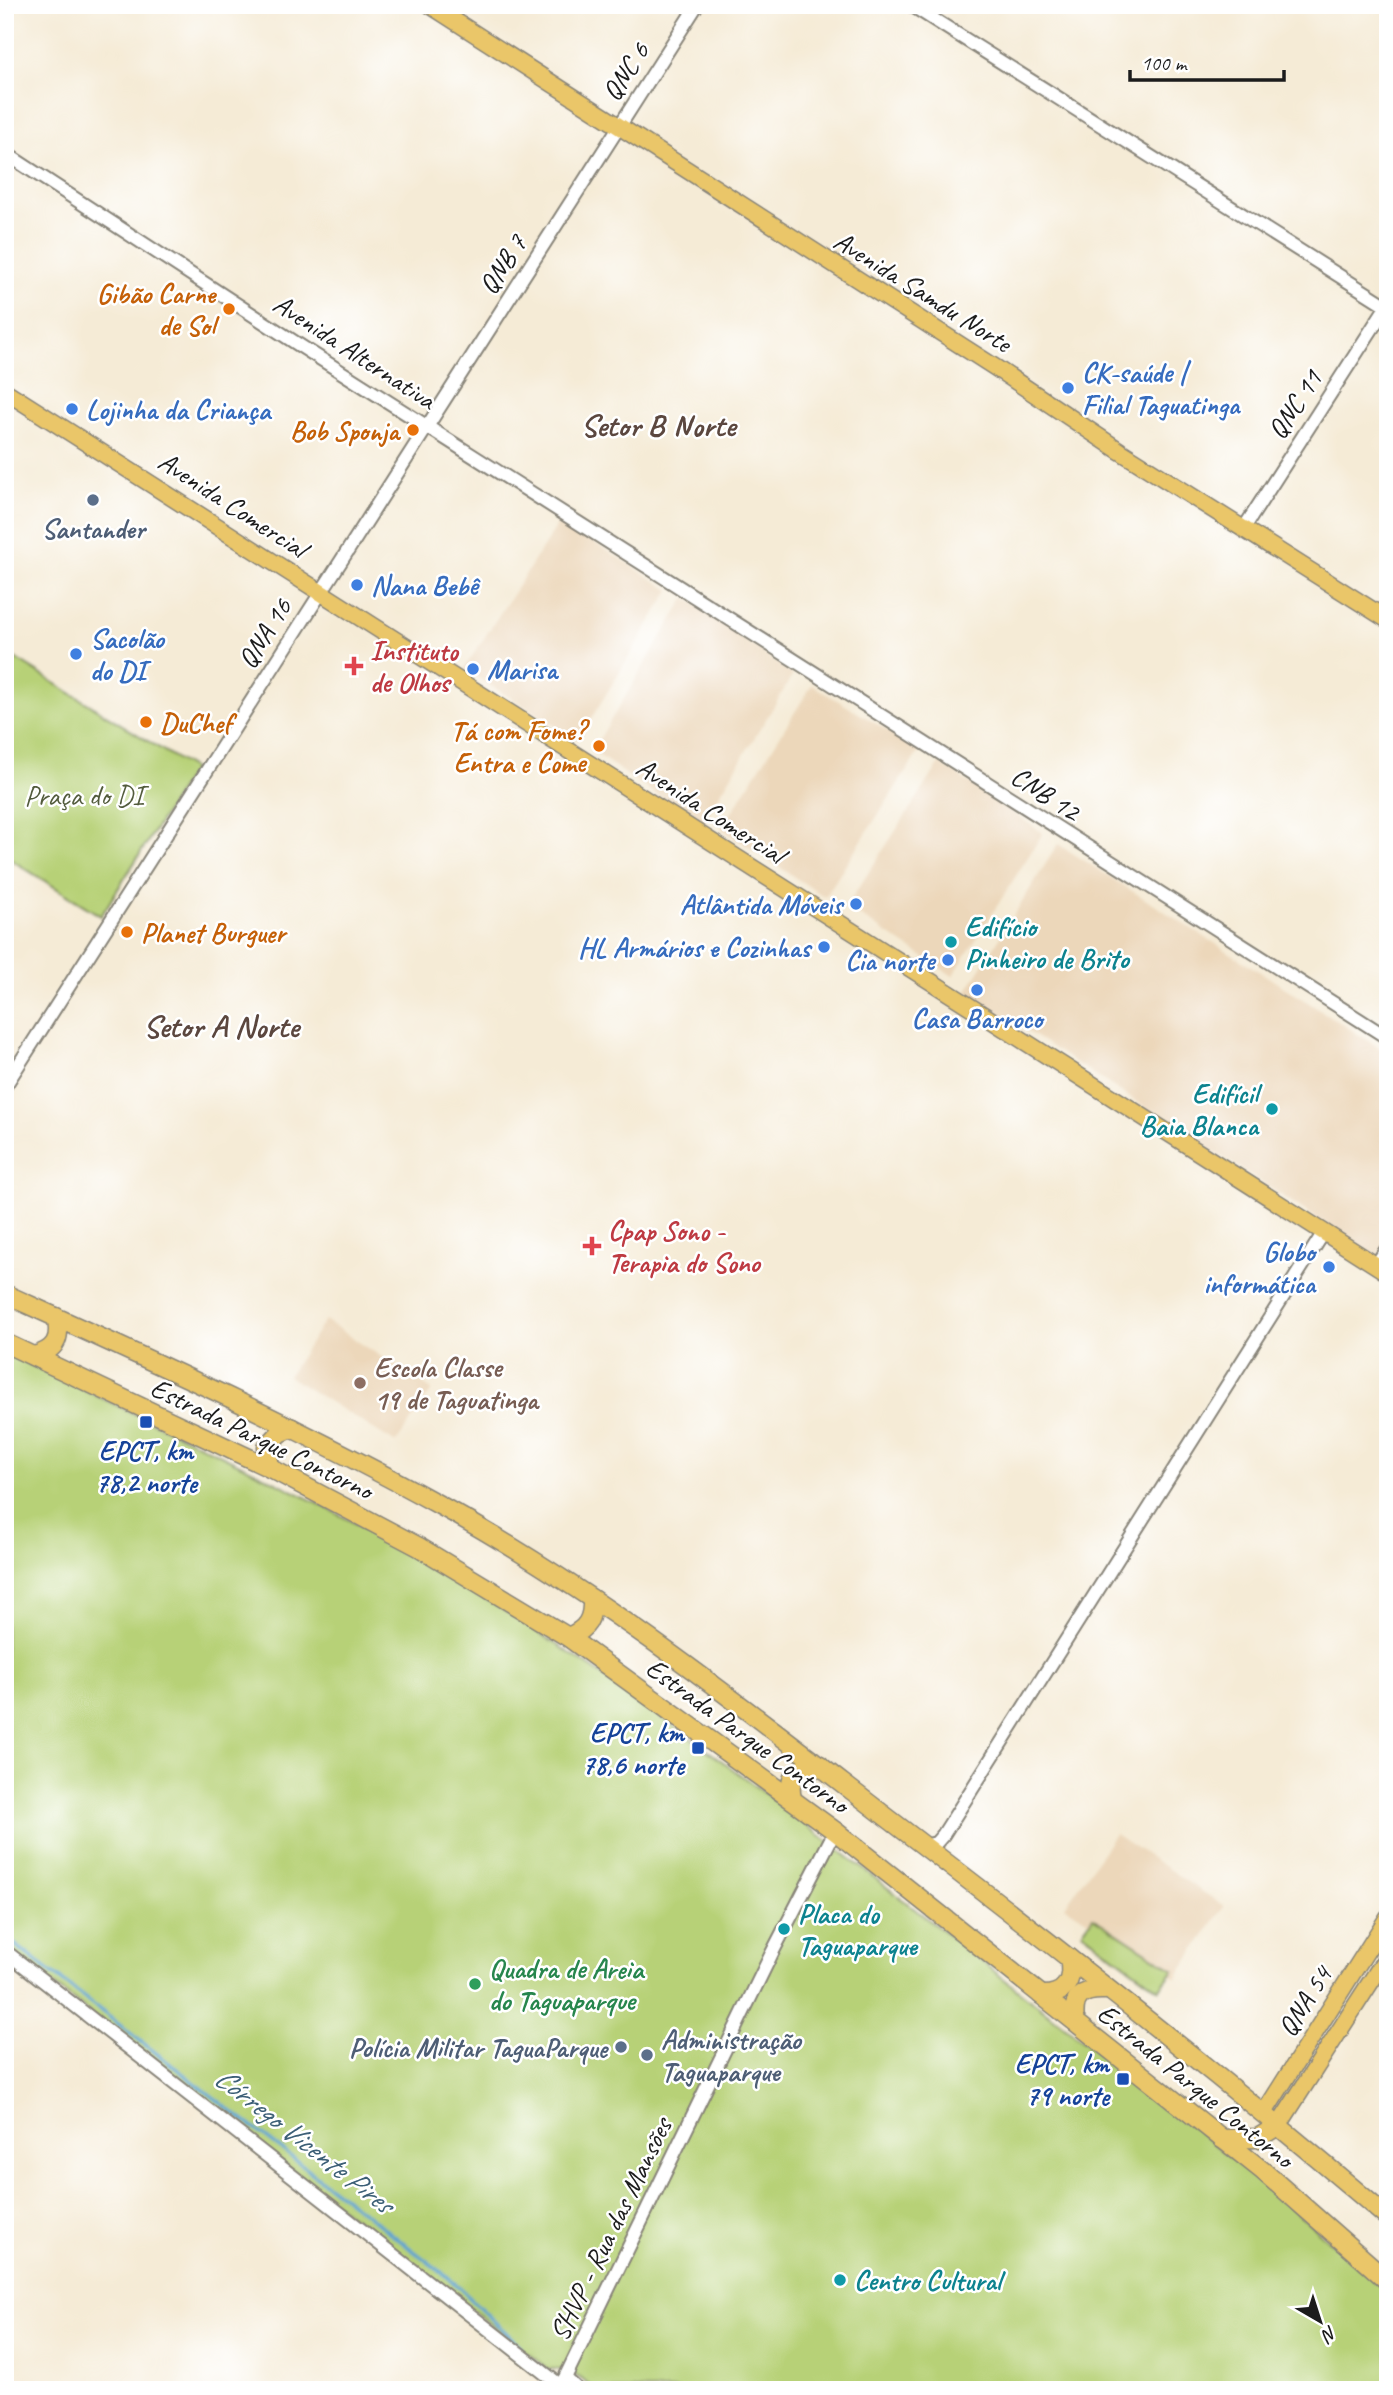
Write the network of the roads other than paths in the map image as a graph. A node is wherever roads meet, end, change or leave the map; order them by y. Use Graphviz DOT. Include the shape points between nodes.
graph roads {
  1 [pos="430,5"];
  2 [pos="697,5"];
  3 [pos="911,5"];
  4 [pos="618,128"];
  5 [pos="5,153"];
  6 [pos="1387,305"];
  7 [pos="5,391"];
  8 [pos="427,427"];
  9 [pos="1244,528"];
  10 [pos="680,586"];
  11 [pos="319,591"];
  12 [pos="1388,620"];
  13 [pos="1388,1038"];
  14 [pos="5,1086"];
  15 [pos="1324,1232"];
  16 [pos="1388,1247"];
  17 [pos="1382,1269"];
  18 [pos="5,1294"];
  19 [pos="56,1317"];
  20 [pos="5,1343"];
  21 [pos="33,1356"];
  22 [pos="292,1428"];
  23 [pos="270,1468"];
  24 [pos="592,1600"];
  25 [pos="568,1637"];
  26 [pos="820,1765"];
  27 [pos="792,1799"];
  28 [pos="835,1831"];
  29 [pos="943,1835"];
  30 [pos="924,1846"];
  31 [pos="943,1860"];
  32 [pos="1388,1917"];
  33 [pos="5,1951"];
  34 [pos="1388,1955"];
  35 [pos="1069,1958"];
  36 [pos="1105,1990"];
  37 [pos="1041,1995"];
  38 [pos="1075,2021"];
  39 [pos="1294,2066"];
  40 [pos="1309,2077"];
  41 [pos="1264,2113"];
  42 [pos="1279,2125"];
  43 [pos="1222,2139"];
  44 [pos="1388,2218"];
  45 [pos="1388,2281"];
  46 [pos="563,2382"];
  47 [pos="578,2390"];
  1 -- 4 [label="main road, Avenida Samdu Norte"];
  2 -- 4 [label="street, QNC 6"];
  3 -- 6 [label="street"];
  4 -- 8 [label="street, QNB 7"];
  4 -- 9 [label="main road, Avenida Samdu Norte"];
  5 -- 8 [label="street, Avenida Alternativa"];
  6 -- 9 [label="street, QNC 11"];
  7 -- 11 [label="main road, Avenida Comercial"];
  8 -- 10 [label="street, Avenida Alternativa"];
  8 -- 11 [label="street, QNB 7"];
  9 -- 12 [label="main road, Avenida Samdu Norte"];
  10 -- 13 [label="street, CNB 12"];
  11 -- 14 [label="street, QNA 16"];
  11 -- 15 [label="main road, Avenida Comercial"];
  15 -- 17 [label="main road, Avenida Comercial"];
  15 -- 29 [label="street"];
  16 -- 17 [label="street"];
  18 -- 19 [label="highway, Estrada Parque Contorno"];
  19 -- 21 [label="highway" via="56,1343 51,1350"];
  19 -- 22 [label="highway, Estrada Parque Contorno"];
  20 -- 21 [label="highway, Estrada Parque Contorno"];
  21 -- 23 [label="highway, Estrada Parque Contorno"];
  22 -- 23 [label="highway" via="267,1447"];
  22 -- 24 [label="highway, Estrada Parque Contorno" via="446,1508"];
  23 -- 25 [label="highway, Estrada Parque Contorno" via="419,1547"];
  24 -- 25 [label="highway" via="592,1618"];
  24 -- 26 [label="highway, Estrada Parque Contorno" via="676,1656"];
  25 -- 27 [label="highway, Estrada Parque Contorno"];
  26 -- 27 [label="highway" via="803,1767 792,1776"];
  26 -- 30 [label="highway, Estrada Parque Contorno"];
  27 -- 28 [label="highway, Estrada Parque Contorno"];
  28 -- 37 [label="highway, Estrada Parque Contorno"];
  28 -- 46 [label="street, SHVP - Rua das Mansões"];
  29 -- 30 [label="street"];
  29 -- 31 [label="street"];
  30 -- 31 [label="highway, Estrada Parque Contorno"];
  31 -- 35 [label="highway, Estrada Parque Contorno"];
  32 -- 39 [label="main road, QNA 54"];
  33 -- 46 [label="street"];
  34 -- 40 [label="main road"];
  35 -- 36 [label="highway, Estrada Parque Contorno"];
  35 -- 37 [label="highway" via="1072,1973 1064,1989 1056,1995"];
  36 -- 38 [label="highway" via="1079,1994"];
  36 -- 41 [label="highway, Estrada Parque Contorno"];
  37 -- 38 [label="highway, Estrada Parque Contorno"];
  38 -- 43 [label="highway, Estrada Parque Contorno"];
  39 -- 40 [label="main road" via="1303,2078"];
  39 -- 41 [label="main road, QNA 54"];
  40 -- 42 [label="main road"];
  41 -- 42 [label="highway, Estrada Parque Contorno"];
  42 -- 43 [label="highway" via="1258,2138"];
  42 -- 44 [label="highway, Estrada Parque Contorno"];
  43 -- 45 [label="highway, Estrada Parque Contorno"];
  46 -- 47 [label="street"];
}
